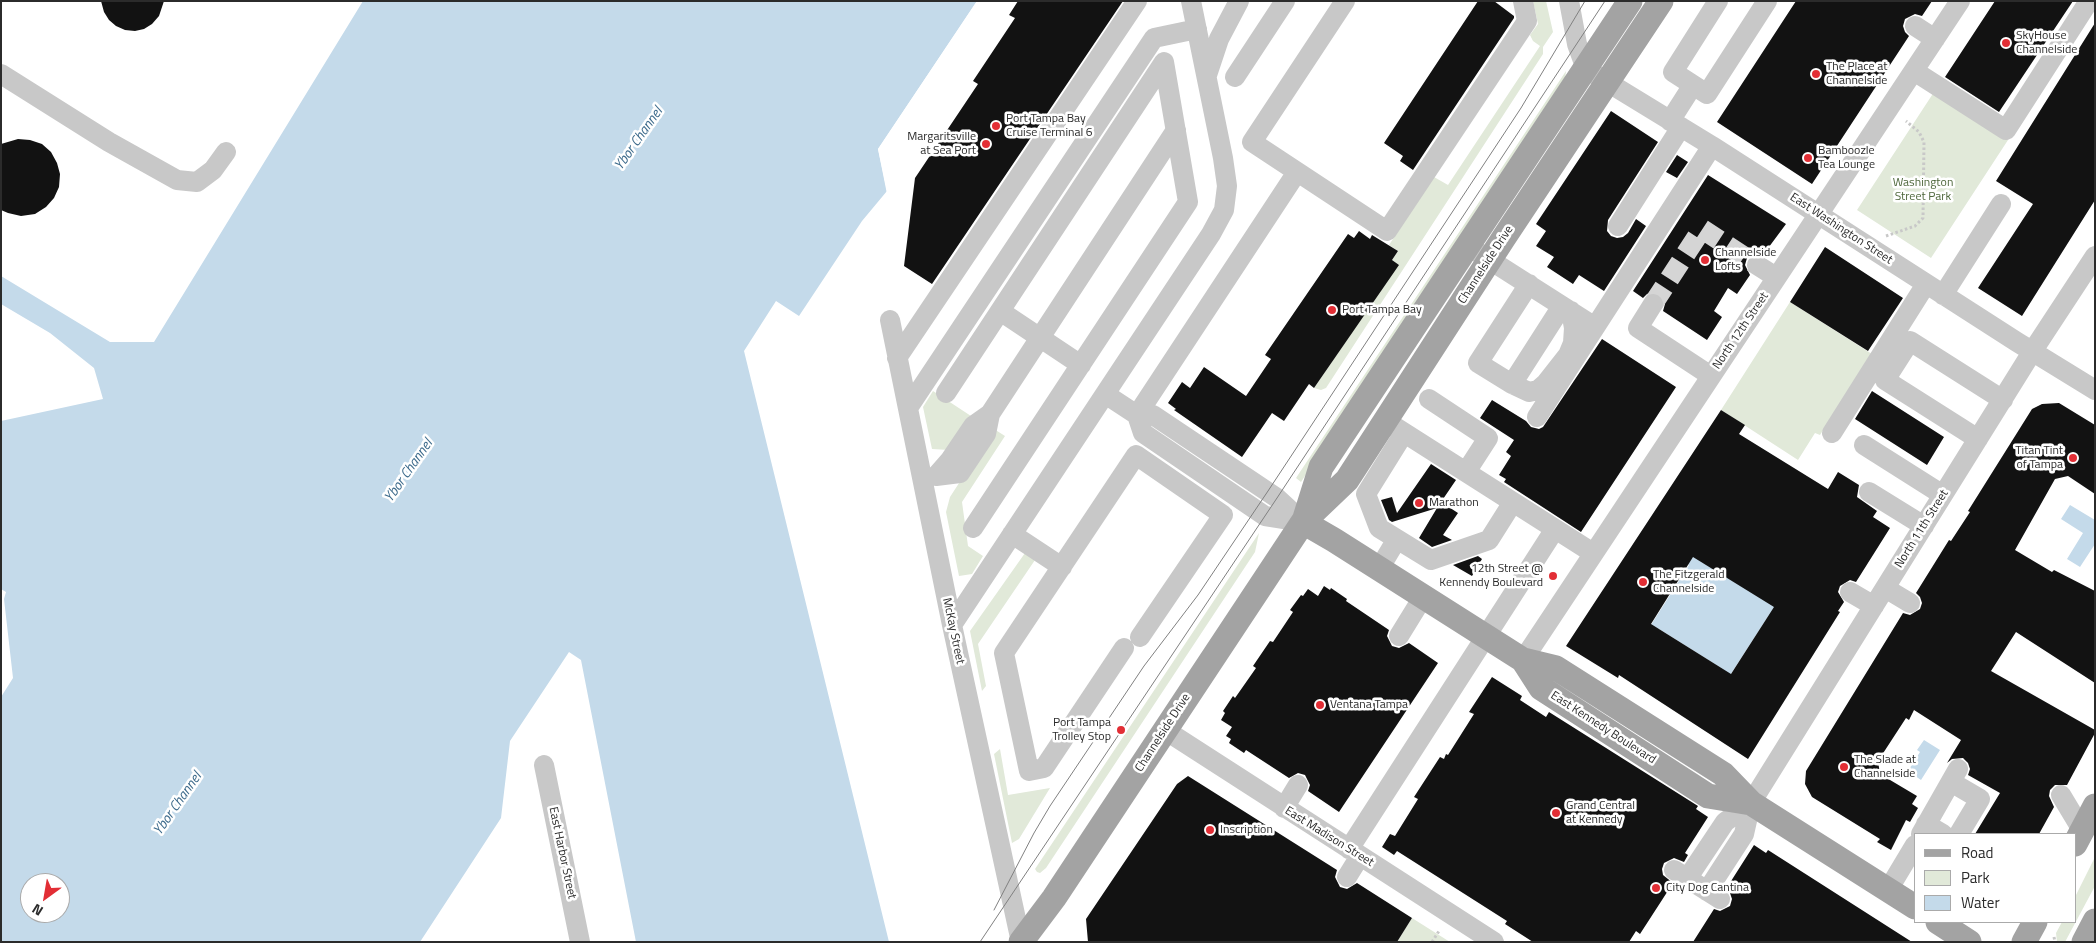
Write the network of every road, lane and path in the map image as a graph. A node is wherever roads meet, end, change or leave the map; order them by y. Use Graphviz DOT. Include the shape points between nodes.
graph roads {
  1 [pos="1137,1"];
  2 [pos="1191,1"];
  3 [pos="1239,1"];
  4 [pos="1285,1"];
  5 [pos="1345,1"];
  6 [pos="1523,1"];
  7 [pos="1569,1"];
  8 [pos="1630,1"];
  9 [pos="1661,1"];
  10 [pos="1718,1"];
  11 [pos="1767,1"];
  12 [pos="1960,1"];
  13 [pos="2089,1"];
  14 [pos="1915,26"];
  15 [pos="1197,29"];
  16 [pos="1934,40"];
  17 [pos="1586,69"];
  18 [pos="1914,71"];
  19 [pos="1,74"];
  20 [pos="1207,76"];
  21 [pos="1235,77"];
  22 [pos="1607,83"];
  23 [pos="1693,85"];
  24 [pos="1906,121"];
  25 [pos="1675,124"];
  26 [pos="1176,130"];
  27 [pos="1252,142"];
  28 [pos="1712,146"];
  29 [pos="1221,148"];
  30 [pos="226,152"];
  31 [pos="1298,172"];
  32 [pos="2001,204"];
  33 [pos="1819,214"];
  34 [pos="1618,226"];
  35 [pos="1886,236"];
  36 [pos="1468,246"];
  37 [pos="1490,259"];
  38 [pos="1757,264"];
  39 [pos="2092,267"];
  40 [pos="1776,278"];
  41 [pos="1529,284"];
  42 [pos="1926,284"];
  43 [pos="1943,295"];
  44 [pos="1653,304"];
  45 [pos="1566,309"];
  46 [pos="1000,311"];
  47 [pos="890,320"];
  48 [pos="1595,327"];
  49 [pos="1040,338"];
  50 [pos="2032,352"];
  51 [pos="898,358"];
  52 [pos="1081,365"];
  53 [pos="1711,376"];
  54 [pos="1512,384"];
  55 [pos="2095,390"];
  56 [pos="946,393"];
  57 [pos="1105,394"];
  58 [pos="1429,399"];
  59 [pos="2003,400"];
  60 [pos="908,408"];
  61 [pos="1137,415"];
  62 [pos="1537,417"];
  63 [pos="1395,427"];
  64 [pos="1832,433"];
  65 [pos="1978,439"];
  66 [pos="1864,445"];
  67 [pos="1381,449"];
  68 [pos="1466,472"];
  69 [pos="929,477"];
  70 [pos="1869,492"];
  71 [pos="1943,495"];
  72 [pos="1513,502"];
  73 [pos="1303,522"];
  74 [pos="1924,526"];
  75 [pos="973,528"];
  76 [pos="1555,529"];
  77 [pos="1012,534"];
  78 [pos="1397,539"];
  79 [pos="1593,553"];
  80 [pos="1062,567"];
  81 [pos="1379,568"];
  82 [pos="1885,588"];
  83 [pos="1850,592"];
  84 [pos="1423,597"];
  85 [pos="1910,603"];
  86 [pos="1874,606"];
  87 [pos="952,625"];
  88 [pos="1399,636"];
  89 [pos="1487,637"];
  90 [pos="1523,660"];
  91 [pos="1165,730"];
  92 [pos="544,765"];
  93 [pos="1298,784"];
  94 [pos="2061,795"];
  95 [pos="1751,803"];
  96 [pos="2095,806"];
  97 [pos="1284,808"];
  98 [pos="1930,831"];
  99 [pos="1960,833"];
  100 [pos="2078,837"];
  101 [pos="1914,846"];
  102 [pos="1354,853"];
  103 [pos="1347,877"];
  104 [pos="1888,890"];
  105 [pos="1914,906"];
  106 [pos="2095,922"];
  107 [pos="1940,923"];
  108 [pos="2034,923"];
  109 [pos="1439,931"];
  110 [pos="2054,937"];
  111 [pos="580,942"];
  112 [pos="1021,942"];
  113 [pos="1432,942"];
  114 [pos="1494,942"];
  115 [pos="1969,942"];
  116 [pos="2024,942"];
  117 [pos="2055,942"];
  118 [pos="2084,942"];
  1 -- 51 [label="street"];
  2 -- 15 [label="street"];
  3 -- 20 [label="street" via="1219,39"];
  4 -- 21 [label="street"];
  5 -- 27 [label="street"];
  6 -- 31 [label="street" via="1527,21 1387,231"];
  7 -- 17 [label="street" via="1577,44"];
  8 -- 17 [label="main road, Channelside Drive"];
  9 -- 22 [label="main road, Channelside Drive"];
  10 -- 23 [label="street" via="1672,72"];
  11 -- 23 [label="street" via="1708,94"];
  12 -- 16 [label="street, North 12th Street"];
  13 -- 18 [label="street" via="2006,130"];
  14 -- 16 [label="street"];
  15 -- 20 [label="street"];
  15 -- 60 [label="street" via="1154,38"];
  16 -- 18 [label="street, North 12th Street"];
  17 -- 22 [label="street, East Washington Street"];
  17 -- 36 [label="main road, Channelside Drive"];
  18 -- 33 [label="street, North 12th Street"];
  19 -- 30 [label="street" via="109,142 177,180 197,182 213,170"];
  20 -- 29 [label="street"];
  22 -- 25 [label="street, East Washington Street"];
  22 -- 37 [label="main road, Channelside Drive"];
  23 -- 25 [label="street"];
  24 -- 35 [label="path" via="1919,132 1924,142 1923,218 1915,226"];
  25 -- 28 [label="street, East Washington Street"];
  25 -- 34 [label="street"];
  26 -- 46 [label="street" via="1164,62"];
  26 -- 49 [label="street"];
  26 -- 52 [label="street" via="1188,202"];
  27 -- 29 [label="street"];
  27 -- 31 [label="street"];
  28 -- 33 [label="street, East Washington Street"];
  28 -- 48 [label="street"];
  29 -- 57 [label="street" via="1227,186 1224,210"];
  31 -- 61 [label="street"];
  32 -- 43 [label="street"];
  33 -- 40 [label="street, North 12th Street"];
  33 -- 42 [label="street, East Washington Street"];
  36 -- 37 [label="street"];
  36 -- 73 [label="main road, Channelside Drive" via="1321,467"];
  37 -- 41 [label="street"];
  37 -- 63 [label="main road, Channelside Drive"];
  38 -- 40 [label="street"];
  39 -- 50 [label="street, North 11th Street"];
  40 -- 53 [label="street, North 12th Street"];
  41 -- 45 [label="street"];
  41 -- 54 [label="street" via="1478,363"];
  42 -- 43 [label="street, East Washington Street"];
  42 -- 64 [label="street"];
  43 -- 50 [label="street, East Washington Street"];
  44 -- 53 [label="street" via="1638,328"];
  45 -- 48 [label="street"];
  45 -- 54 [label="street"];
  45 -- 54 [label="street" via="1574,328 1568,355 1538,390 1529,392"];
  46 -- 49 [label="street"];
  46 -- 56 [label="street"];
  47 -- 51 [label="street, McKay Street"];
  48 -- 62 [label="street"];
  49 -- 52 [label="street"];
  49 -- 69 [label="street" via="990,414 986,434 960,474"];
  50 -- 55 [label="street, East Washington Street"];
  50 -- 59 [label="street, North 11th Street"];
  51 -- 60 [label="street, McKay Street"];
  52 -- 75 [label="street"];
  53 -- 79 [label="street, North 12th Street"];
  57 -- 61 [label="street"];
  57 -- 77 [label="street"];
  58 -- 68 [label="street" via="1488,438"];
  59 -- 65 [label="street, North 11th Street"];
  59 -- 65 [label="street" via="1910,341 1886,380"];
  60 -- 69 [label="street, McKay Street"];
  61 -- 73 [label="street" via="1153,415 1277,498"];
  63 -- 67 [label="main road, Channelside Drive"];
  63 -- 68 [label="street"];
  65 -- 71 [label="street, North 11th Street"];
  66 -- 71 [label="street"];
  67 -- 73 [label="main road, Channelside Drive"];
  67 -- 78 [label="street" via="1366,494 1379,528"];
  68 -- 72 [label="street"];
  69 -- 87 [label="street, McKay Street"];
  70 -- 74 [label="street"];
  71 -- 74 [label="street, North 11th Street"];
  72 -- 76 [label="street"];
  72 -- 78 [label="street" via="1489,540 1431,560"];
  73 -- 81 [label="main road"];
  73 -- 91 [label="main road, Channelside Drive"];
  74 -- 82 [label="street, North 11th Street"];
  76 -- 79 [label="street"];
  76 -- 89 [label="street"];
  77 -- 80 [label="street"];
  77 -- 87 [label="street"];
  78 -- 81 [label="street"];
  79 -- 90 [label="street, North 12th Street"];
  80 -- 80 [label="street" via="1004,653 1029,771 1044,768 1223,515 1136,455"];
  81 -- 84 [label="main road"];
  82 -- 85 [label="street"];
  82 -- 86 [label="street, North 11th Street"];
  83 -- 86 [label="street"];
  84 -- 88 [label="street"];
  84 -- 89 [label="main road"];
  86 -- 95 [label="street, North 11th Street"];
  87 -- 112 [label="street, McKay Street"];
  89 -- 90 [label="main road"];
  89 -- 102 [label="street"];
  90 -- 95 [label="main road, East Kennedy Boulevard" via="1541,688 1708,796"];
  91 -- 97 [label="street, East Madison Street"];
  91 -- 112 [label="main road, Channelside Drive" via="1054,898"];
  92 -- 111 [label="street, East Harbor Street"];
  93 -- 97 [label="street"];
  94 -- 100 [label="street"];
  95 -- 95 [label="street" via="1744,834 1714,895 1681,874 1725,822"];
  95 -- 104 [label="main road, East Kennedy Boulevard"];
  96 -- 100 [label="main road"];
  97 -- 102 [label="street, East Madison Street"];
  98 -- 99 [label="street" via="1955,776 1980,799"];
  101 -- 104 [label="street"];
  102 -- 103 [label="street"];
  102 -- 114 [label="street, East Madison Street"];
  104 -- 105 [label="main road, East Kennedy Boulevard"];
  106 -- 118 [label="main road"];
  107 -- 115 [label="main road"];
  108 -- 116 [label="main road"];
  109 -- 113 [label="path"];
  110 -- 117 [label="path"];
}
